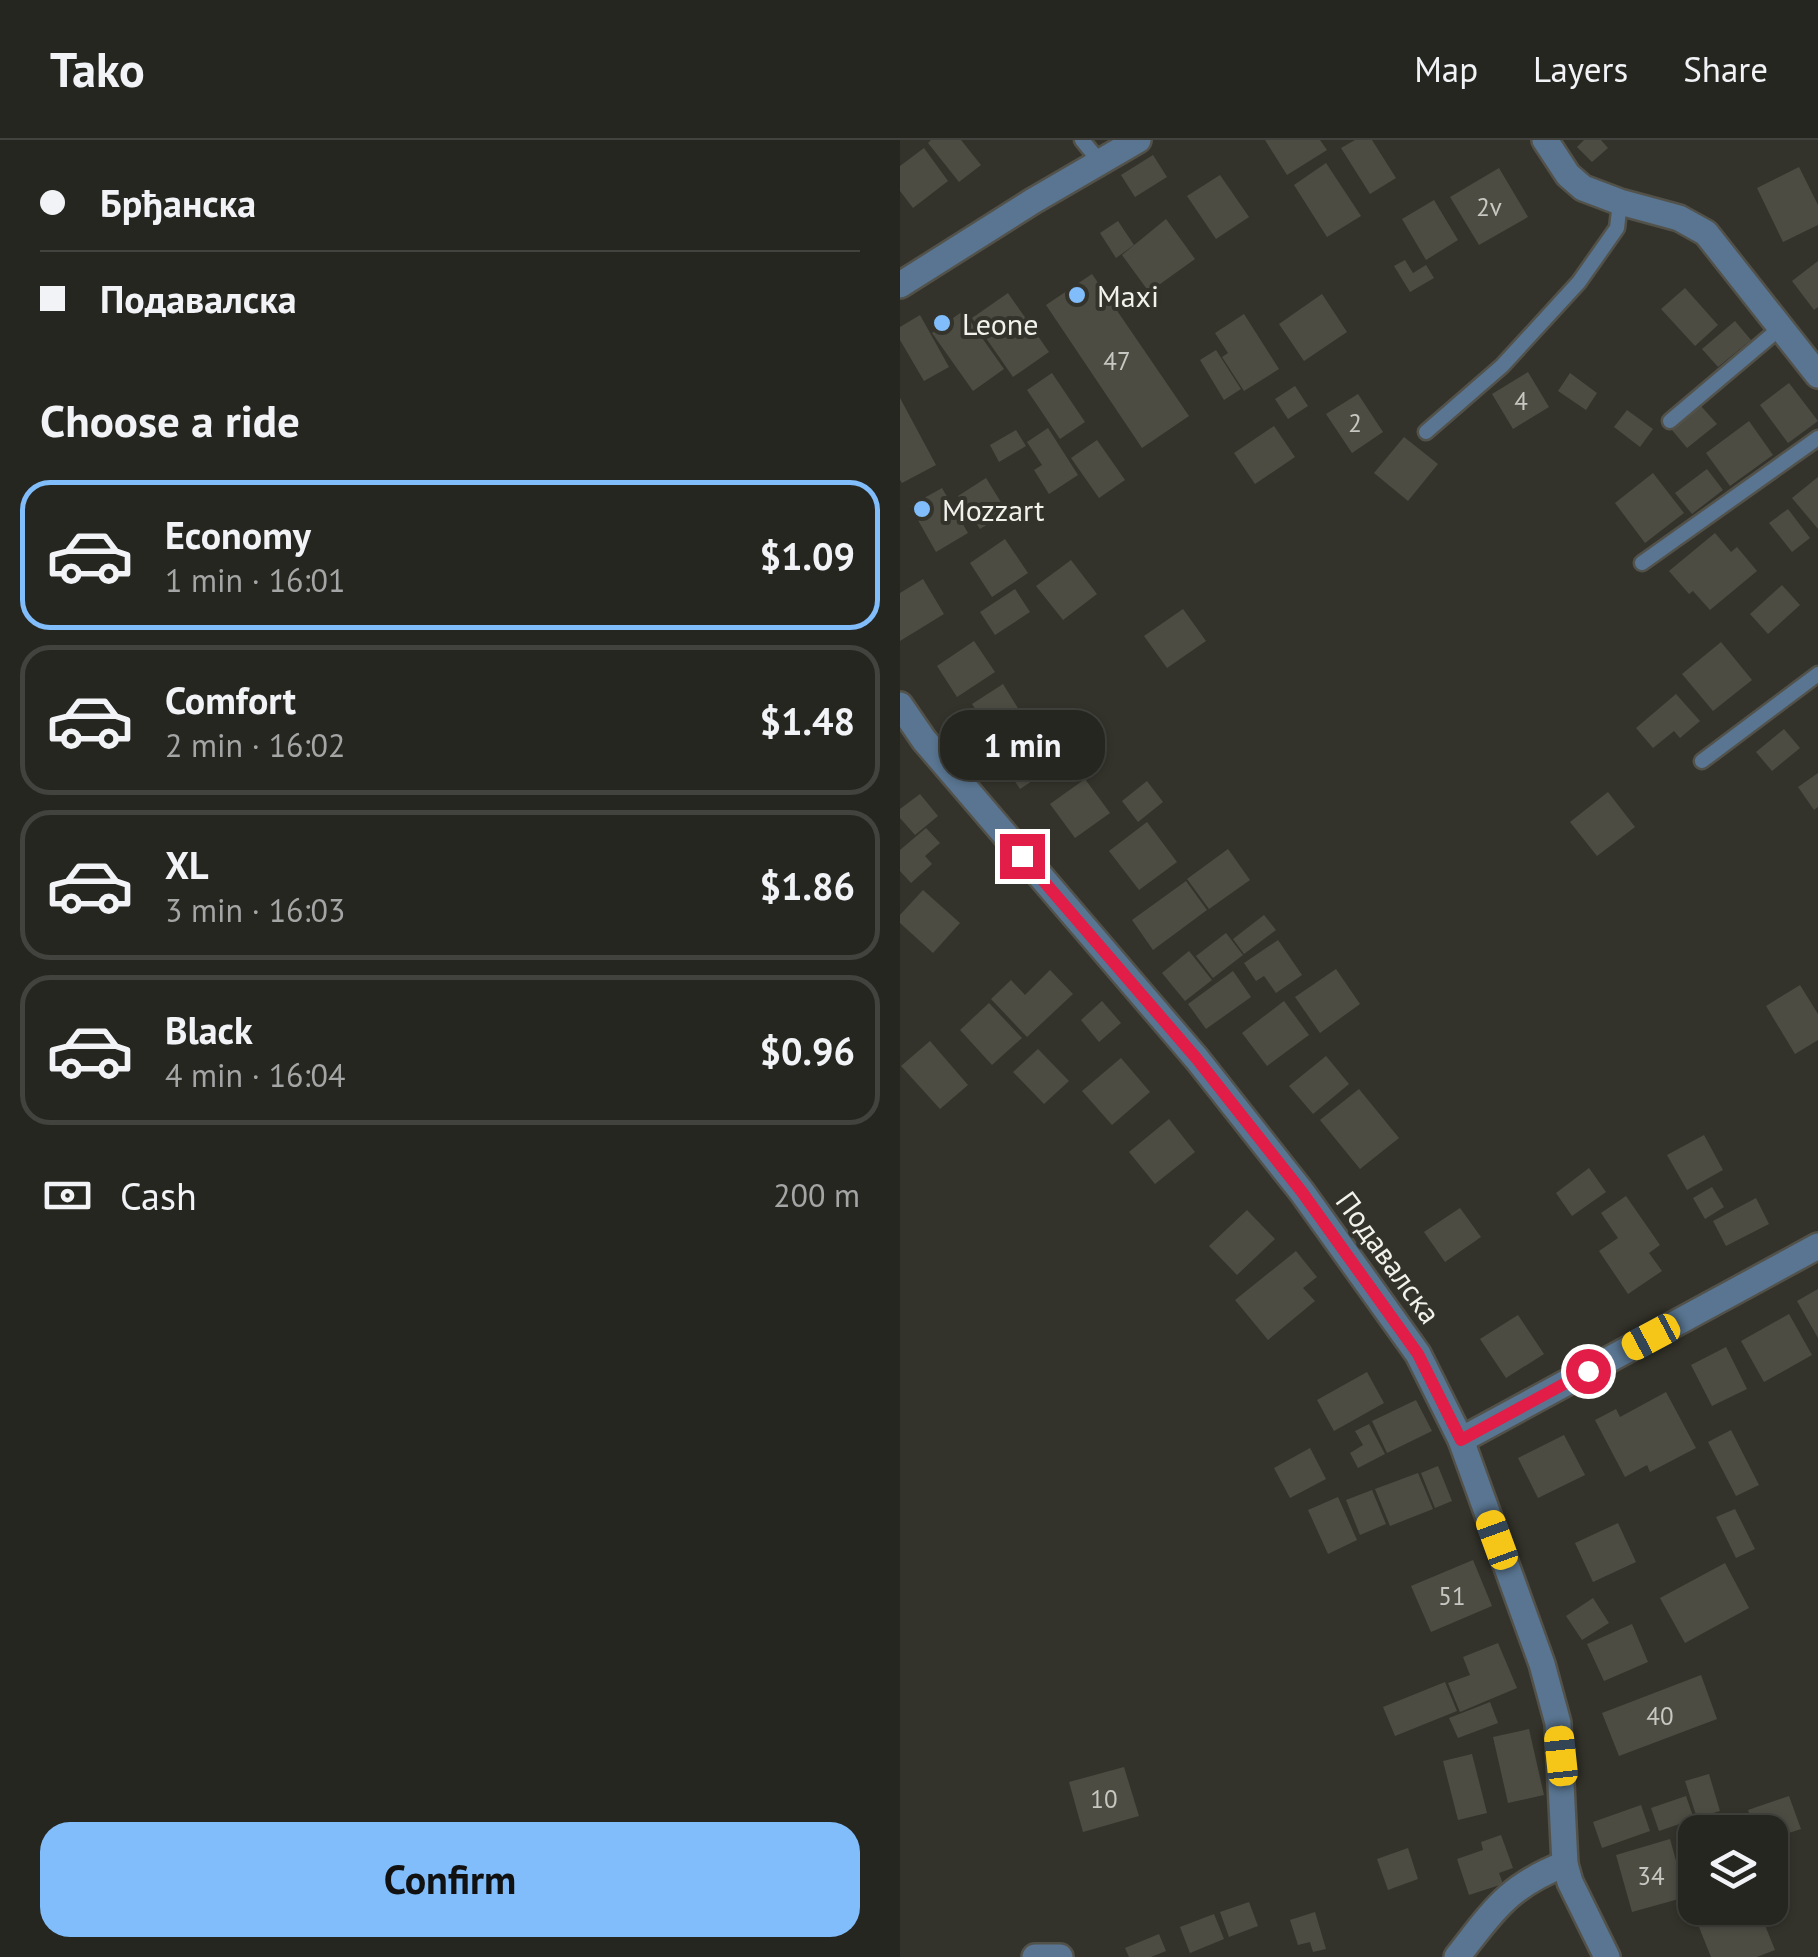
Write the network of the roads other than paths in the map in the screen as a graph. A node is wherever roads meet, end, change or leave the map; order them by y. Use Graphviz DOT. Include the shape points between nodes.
graph roads {
  1 [pos="1082,140"];
  2 [pos="1138,140"];
  3 [pos="1545,140"];
  4 [pos="1100,162"];
  5 [pos="1620,202"];
  6 [pos="900,285"];
  7 [pos="1780,328"];
  8 [pos="1818,375"];
  9 [pos="1670,421"];
  10 [pos="1426,432"];
  11 [pos="1818,438"];
  12 [pos="1642,563"];
  13 [pos="1818,674"];
  14 [pos="900,705"];
  15 [pos="1702,761"];
  16 [pos="1818,1246"];
  17 [pos="1461,1440"];
  18 [pos="1566,1864"];
  19 [pos="1035,1957"];
  20 [pos="1060,1957"];
  21 [pos="1458,1957"];
  22 [pos="1607,1957"];
  1 -- 4 [label="lane"];
  2 -- 4 [label="street"];
  3 -- 5 [label="street" via="1575,182"];
  4 -- 6 [label="street"];
  5 -- 7 [label="street" via="1706,233"];
  5 -- 10 [label="lane" via="1617,228 1579,282 1502,366"];
  7 -- 8 [label="street"];
  7 -- 9 [label="lane"];
  11 -- 12 [label="lane"];
  13 -- 15 [label="lane"];
  14 -- 17 [label="street, Подавалска" via="1302,1192 1418,1354"];
  16 -- 17 [label="street"];
  17 -- 18 [label="street, Подавалска" via="1555,1708"];
  18 -- 21 [label="street" via="1510,1892"];
  18 -- 22 [label="street, Подавалска"];
  19 -- 20 [label="street"];
}
